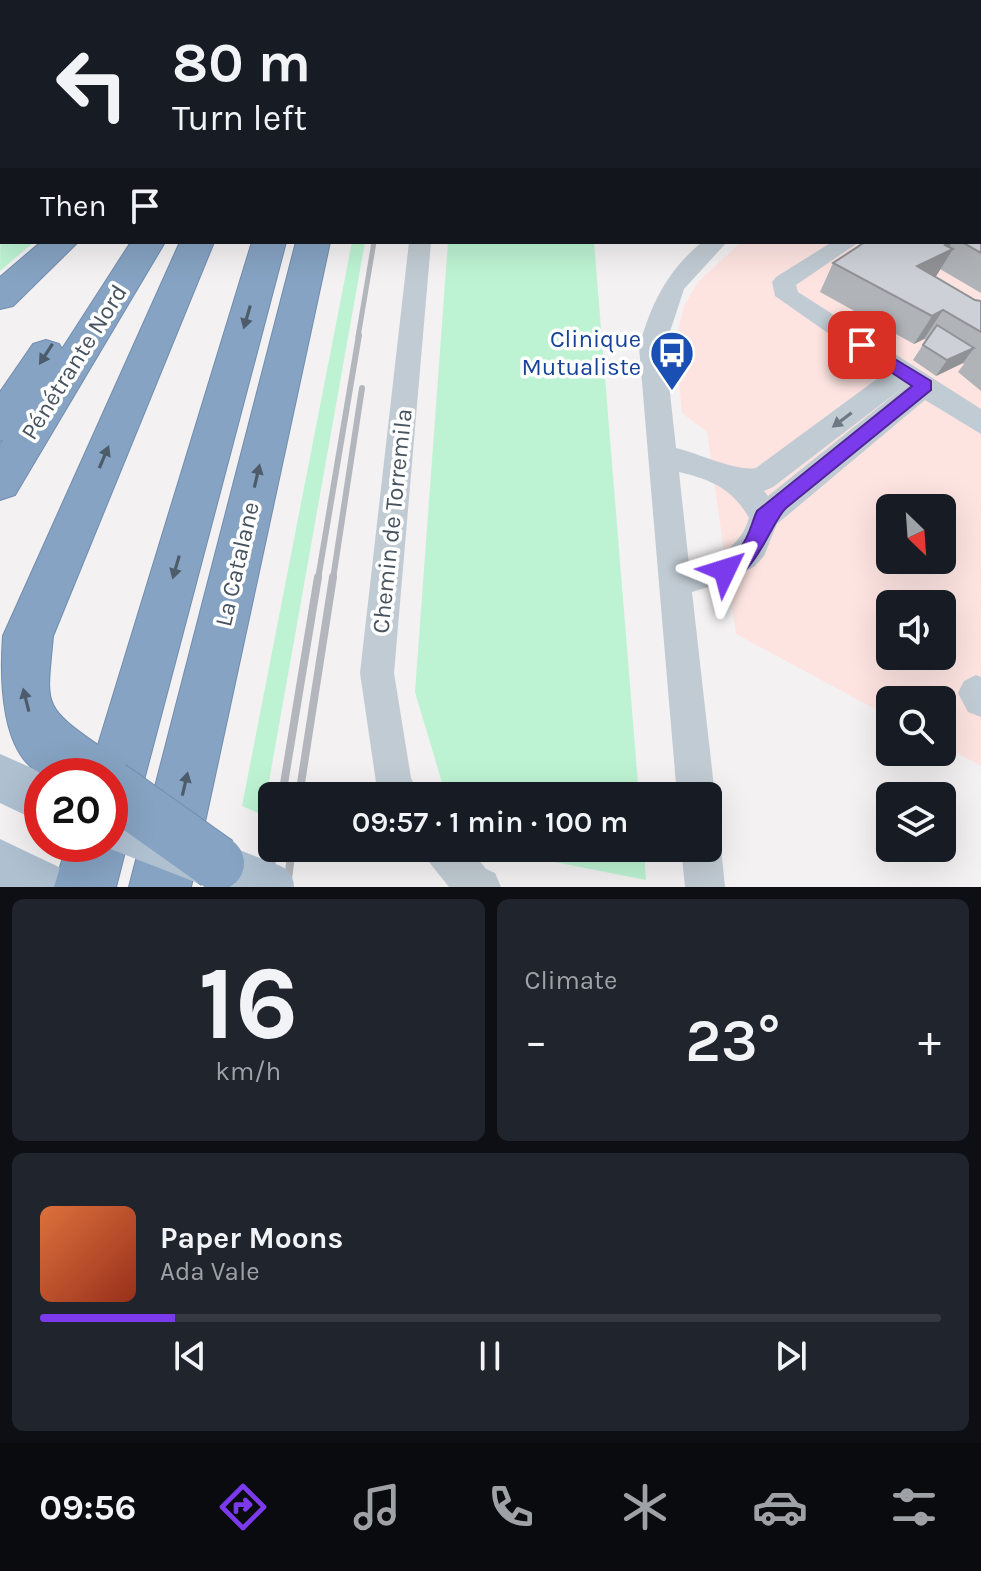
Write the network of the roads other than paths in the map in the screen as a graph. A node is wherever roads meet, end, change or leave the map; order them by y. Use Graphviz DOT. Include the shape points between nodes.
graph roads {
  1 [pos="59,244"];
  2 [pos="118,244"];
  3 [pos="147,244"];
  4 [pos="196,244"];
  5 [pos="268,244"];
  6 [pos="313,244"];
  7 [pos="420,244"];
  8 [pos="714,244"];
  9 [pos="845,244"];
  10 [pos="0,297"];
  11 [pos="914,379"];
  12 [pos="981,423"];
  13 [pos="0,425"];
  14 [pos="664,457"];
  15 [pos="0,482"];
  16 [pos="743,483"];
  17 [pos="764,517"];
  18 [pos="676,581"];
  19 [pos="58,758"];
  20 [pos="122,758"];
  21 [pos="0,778"];
  22 [pos="24,779"];
  23 [pos="392,782"];
  24 [pos="695,782"];
  25 [pos="128,809"];
  26 [pos="128,831"];
  27 [pos="92,862"];
  28 [pos="455,862"];
  29 [pos="702,862"];
  30 [pos="217,863"];
  31 [pos="85,887"];
  32 [pos="160,887"];
  33 [pos="271,887"];
  34 [pos="481,887"];
  35 [pos="705,887"];
  1 -- 10 [label="highway"];
  2 -- 13 [label="highway, Pénétrante Nord, one-way"];
  3 -- 15 [label="highway, Pénétrante Nord"];
  19 -- 4 [label="highway, one-way" via="37,736 22,692 28,636"];
  5 -- 20 [label="highway, one-way"];
  32 -- 6 [label="highway, La Catalane, one-way"];
  7 -- 23 [label="street, Chemin de Torremila" via="377,673"];
  8 -- 14 [label="street" via="686,266 666,293 652,347"];
  9 -- 11 [label="street" via="784,282 787,296"];
  11 -- 12 [label="street"];
  11 -- 16 [label="street, one-way" via="763,479"];
  11 -- 17 [label="street"];
  14 -- 16 [label="street" via="712,468"];
  14 -- 18 [label="street"];
  16 -- 17 [label="street"];
  17 -- 18 [label="street" via="761,534 746,557 725,570"];
  18 -- 24 [label="street"];
  21 -- 22 [label="main road"];
  25 -- 30 [label="highway, bridge"];
  26 -- 30 [label="main road, bridge"];
  27 -- 31 [label="highway"];
  28 -- 34 [label="street"];
  29 -- 35 [label="street"];
  30 -- 33 [label="main road, bridge"];
}
